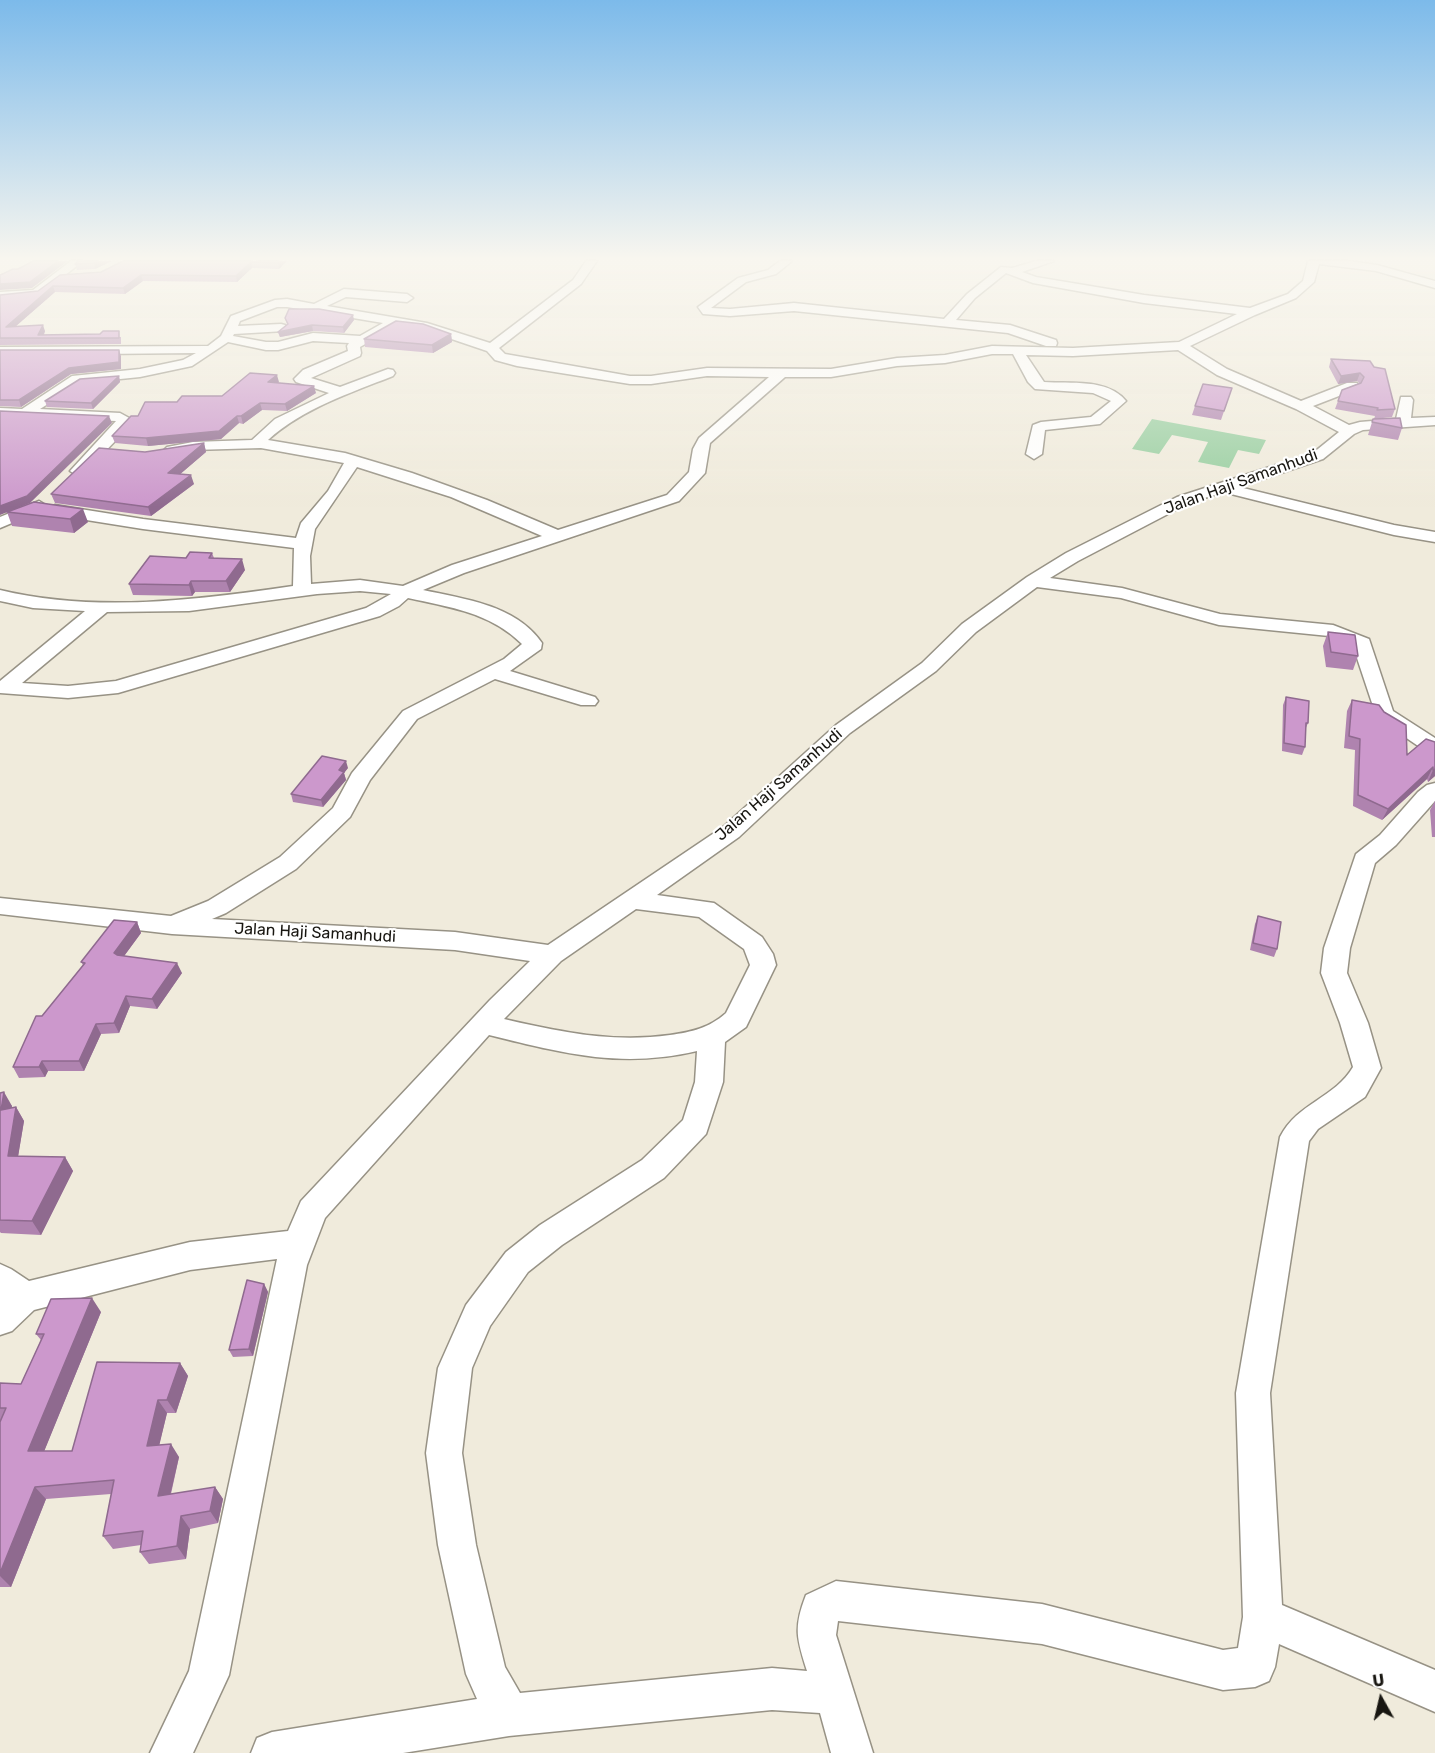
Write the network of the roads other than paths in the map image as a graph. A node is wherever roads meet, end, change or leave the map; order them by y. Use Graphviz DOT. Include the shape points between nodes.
graph roads {
  1 [pos="141,343"];
  2 [pos="219,343"];
  3 [pos="258,343"];
  4 [pos="288,343"];
  5 [pos="356,343"];
  6 [pos="476,343"];
  7 [pos="499,343"];
  8 [pos="1051,343"];
  9 [pos="1188,343"];
  10 [pos="1181,346"];
  11 [pos="492,348"];
  12 [pos="134,349"];
  13 [pos="212,350"];
  14 [pos="1016,350"];
  15 [pos="0,351"];
  16 [pos="1073,352"];
  17 [pos="782,372"];
  18 [pos="388,373"];
  19 [pos="96,376"];
  20 [pos="1352,386"];
  21 [pos="341,392"];
  22 [pos="1406,400"];
  23 [pos="1302,406"];
  24 [pos="0,412"];
  25 [pos="27,412"];
  26 [pos="1435,421"];
  27 [pos="1403,422"];
  28 [pos="1349,431"];
  29 [pos="260,444"];
  30 [pos="100,449"];
  31 [pos="121,452"];
  32 [pos="154,453"];
  33 [pos="1034,454"];
  34 [pos="354,462"];
  35 [pos="68,480"];
  36 [pos="1218,487"];
  37 [pos="52,494"];
  38 [pos="37,508"];
  39 [pos="0,523"];
  40 [pos="554,536"];
  41 [pos="1435,537"];
  42 [pos="303,544"];
  43 [pos="1033,581"];
  44 [pos="302,590"];
  45 [pos="404,592"];
  46 [pos="0,595"];
  47 [pos="103,606"];
  48 [pos="494,672"];
  49 [pos="2,687"];
  50 [pos="588,701"];
  51 [pos="1435,747"];
  52 [pos="1435,790"];
  53 [pos="630,900"];
  54 [pos="0,906"];
  55 [pos="172,925"];
  56 [pos="552,955"];
  57 [pos="484,1024"];
  58 [pos="711,1037"];
  59 [pos="299,1244"];
  60 [pos="12,1288"];
  61 [pos="0,1320"];
  62 [pos="1263,1617"];
  63 [pos="1435,1691"];
  64 [pos="835,1693"];
  65 [pos="509,1715"];
  66 [pos="171,1753"];
  67 [pos="272,1753"];
  68 [pos="852,1753"];
  1 -- 12 [label="street"];
  2 -- 13 [label="street"];
  3 -- 4 [label="street"];
  5 -- 21 [label="street" via="355,352 301,379"];
  6 -- 11 [label="street"];
  7 -- 11 [label="street"];
  8 -- 16 [label="street"];
  9 -- 10 [label="street"];
  10 -- 16 [label="street"];
  10 -- 23 [label="street" via="1222,372"];
  11 -- 17 [label="street" via="500,357 522,363 630,380 707,372"];
  12 -- 13 [label="street"];
  12 -- 15 [label="street"];
  12 -- 19 [label="street"];
  13 -- 19 [label="street" via="164,369"];
  14 -- 16 [label="street"];
  14 -- 17 [label="street" via="857,370"];
  14 -- 33 [label="street" via="1040,386 1093,389 1119,400 1095,421 1041,426"];
  17 -- 40 [label="street" via="704,441 697,473 673,498"];
  18 -- 21 [label="street"];
  19 -- 25 [label="street" via="77,379"];
  20 -- 23 [label="street"];
  21 -- 29 [label="street" via="280,422 257,443"];
  22 -- 27 [label="street"];
  23 -- 28 [label="street"];
  24 -- 25 [label="street"];
  25 -- 30 [label="street" via="124,419"];
  26 -- 27 [label="street, Jalan Haji Samanhudi"];
  27 -- 28 [label="street, Jalan Haji Samanhudi" via="1360,426"];
  28 -- 36 [label="street, Jalan Haji Samanhudi" via="1318,456"];
  29 -- 32 [label="street" via="194,446"];
  29 -- 34 [label="street"];
  30 -- 31 [label="street"];
  30 -- 35 [label="street"];
  34 -- 40 [label="street" via="411,476 475,499"];
  34 -- 42 [label="street" via="332,496 310,520"];
  36 -- 41 [label="street"];
  36 -- 43 [label="street, Jalan Haji Samanhudi" via="1143,520"];
  37 -- 38 [label="street"];
  38 -- 39 [label="street"];
  38 -- 42 [label="street"];
  40 -- 45 [label="street"];
  42 -- 44 [label="street"];
  43 -- 51 [label="street" via="1122,593 1219,619 1333,631 1352,637 1362,643 1384,714"];
  43 -- 53 [label="street, Jalan Haji Samanhudi" via="969,628 929,667 843,729 731,831"];
  44 -- 45 [label="street" via="351,585"];
  44 -- 47 [label="street" via="221,603"];
  45 -- 48 [label="street" via="478,607 509,621 524,634 532,643 531,649"];
  45 -- 49 [label="street" via="373,612 118,687 68,692"];
  46 -- 47 [label="street" via="52,605"];
  47 -- 49 [label="street"];
  48 -- 50 [label="street" via="529,686"];
  48 -- 55 [label="street" via="410,715 360,778 342,812 288,863 217,907"];
  52 -- 62 [label="street" via="1364,860 1337,948 1334,973 1367,1068 1355,1089 1308,1121 1295,1137 1253,1393"];
  53 -- 56 [label="street, Jalan Haji Samanhudi"];
  53 -- 58 [label="street" via="705,909 753,943 760,954 763,965 736,1020"];
  54 -- 55 [label="street, Jalan Haji Samanhudi"];
  55 -- 56 [label="street, Jalan Haji Samanhudi" via="455,941"];
  56 -- 57 [label="street"];
  57 -- 58 [label="street" via="566,1043 629,1050"];
  57 -- 59 [label="street" via="312,1210"];
  58 -- 65 [label="street" via="709,1082 696,1126 653,1169 551,1235 517,1262 478,1316 455,1368 444,1453 457,1545 486,1674"];
  59 -- 60 [label="street" via="190,1256 73,1287"];
  59 -- 66 [label="street" via="291,1265 209,1675"];
  60 -- 61 [label="street"];
  62 -- 63 [label="street"];
  62 -- 64 [label="street" via="1256,1668 1223,1670 1042,1624 836,1601 820,1609 816,1635"];
  64 -- 65 [label="street" via="772,1689"];
  64 -- 68 [label="street"];
  65 -- 67 [label="street"];
}
